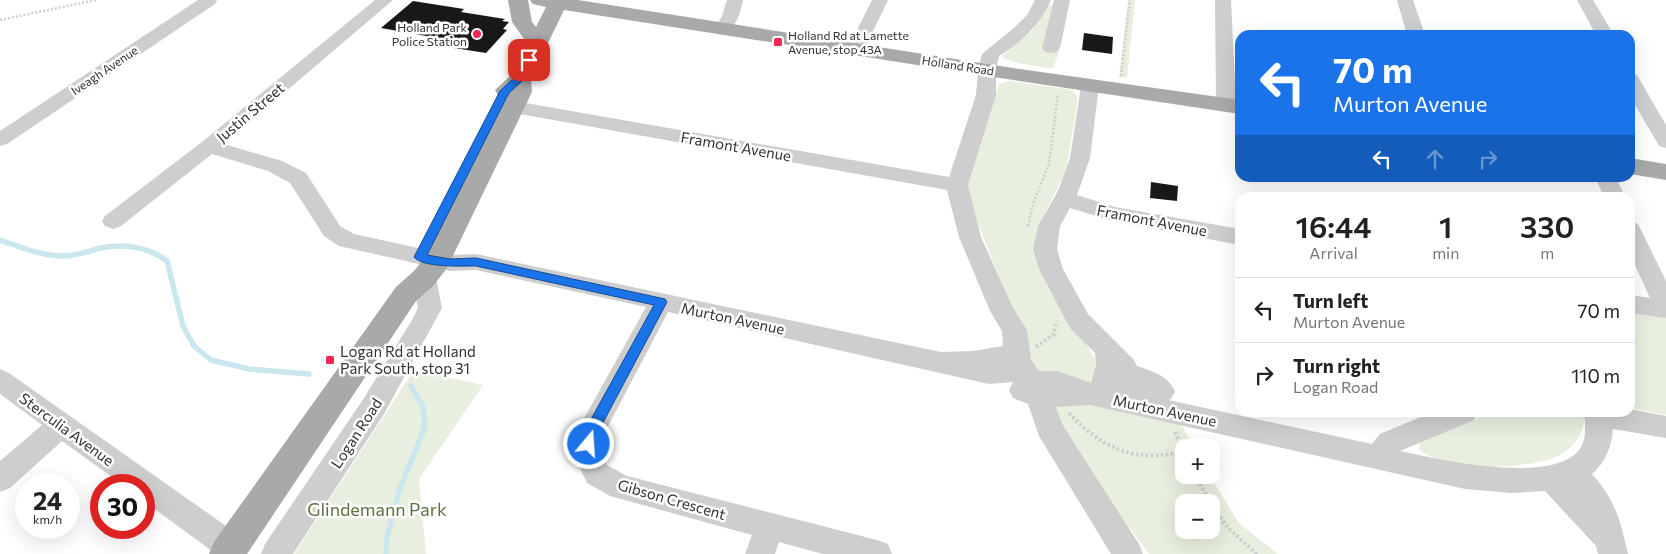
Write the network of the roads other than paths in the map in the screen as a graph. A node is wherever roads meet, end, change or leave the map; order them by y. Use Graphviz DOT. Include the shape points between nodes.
graph roads {
  1 [pos="209,0"];
  2 [pos="385,0"];
  3 [pos="518,0"];
  4 [pos="735,0"];
  5 [pos="880,0"];
  6 [pos="1043,0"];
  7 [pos="1062,0"];
  8 [pos="1224,0"];
  9 [pos="1405,0"];
  10 [pos="1585,0"];
  11 [pos="552,1"];
  12 [pos="724,28"];
  13 [pos="1414,30"];
  14 [pos="1602,30"];
  15 [pos="537,43"];
  16 [pos="857,48"];
  17 [pos="1051,48"];
  18 [pos="987,70"];
  19 [pos="520,78"];
  20 [pos="1090,86"];
  21 [pos="1635,88"];
  22 [pos="1233,106"];
  23 [pos="514,107"];
  24 [pos="0,140"];
  25 [pos="1666,142"];
  26 [pos="209,146"];
  27 [pos="1635,167"];
  28 [pos="1666,172"];
  29 [pos="957,184"];
  30 [pos="1065,199"];
  31 [pos="113,221"];
  32 [pos="1235,236"];
  33 [pos="1635,240"];
  34 [pos="422,273"];
  35 [pos="661,302"];
  36 [pos="1635,305"];
  37 [pos="1666,308"];
  38 [pos="1106,349"];
  39 [pos="1128,373"];
  40 [pos="0,380"];
  41 [pos="1030,387"];
  42 [pos="1162,391"];
  43 [pos="1096,395"];
  44 [pos="1132,403"];
  45 [pos="1452,417"];
  46 [pos="1597,417"];
  47 [pos="1613,417"];
  48 [pos="61,425"];
  49 [pos="1666,427"];
  50 [pos="1385,459"];
  51 [pos="1561,474"];
  52 [pos="0,479"];
  53 [pos="770,526"];
  54 [pos="230,551"];
  55 [pos="1612,551"];
  56 [pos="276,554"];
  57 [pos="760,554"];
  58 [pos="877,554"];
  59 [pos="1128,554"];
  1 -- 24 [label="street, Iveagh Avenue"];
  2 -- 26 [label="street, Justin Street"];
  3 -- 15 [label="main road" via="522,22"];
  4 -- 12 [label="street"];
  5 -- 16 [label="street"];
  6 -- 18 [label="street" via="1032,21 1020,34 991,54"];
  7 -- 17 [label="street"];
  8 -- 22 [label="street"];
  9 -- 13 [label="street"];
  10 -- 14 [label="street"];
  11 -- 12 [label="main road, Holland Road"];
  11 -- 15 [label="main road"];
  12 -- 16 [label="main road, Holland Road"];
  15 -- 19 [label="main road"];
  16 -- 18 [label="main road, Holland Road"];
  18 -- 20 [label="main road, Holland Road"];
  18 -- 29 [label="street" via="986,95"];
  19 -- 23 [label="main road" via="521,92"];
  19 -- 34 [label="main road" via="505,91"];
  20 -- 22 [label="main road, Holland Road"];
  20 -- 30 [label="street" via="1080,158"];
  21 -- 25 [label="street"];
  23 -- 29 [label="street, Framont Avenue"];
  23 -- 34 [label="main road"];
  26 -- 31 [label="street, Justin Street"];
  26 -- 34 [label="street, Murton Avenue" via="275,166 298,178 332,231 341,238"];
  27 -- 28 [label="main road"];
  29 -- 41 [label="street" via="970,237 1002,311 1000,343"];
  30 -- 32 [label="street, Framont Avenue" via="1113,214"];
  30 -- 38 [label="street" via="1048,231 1045,248 1048,262 1076,316"];
  33 -- 37 [label="street"];
  34 -- 35 [label="street, Murton Avenue" via="450,263 476,262"];
  34 -- 54 [label="main road"];
  34 -- 56 [label="street, Logan Road" via="430,308 423,323 374,406"];
  35 -- 41 [label="street, Murton Avenue" via="940,362"];
  35 -- 53 [label="street, Gibson Crescent" via="591,432 588,456 598,474 620,487"];
  36 -- 37 [label="street"];
  38 -- 39 [label="street"];
  38 -- 43 [label="street" via="1109,362"];
  39 -- 42 [label="street" via="1146,379"];
  39 -- 44 [label="street"];
  40 -- 48 [label="street, Sterculia Avenue"];
  41 -- 43 [label="street, Murton Avenue"];
  41 -- 59 [label="street"];
  43 -- 44 [label="street, Murton Avenue"];
  44 -- 50 [label="street, Murton Avenue"];
  45 -- 50 [label="street" via="1390,442 1385,447"];
  46 -- 51 [label="street, Murton Avenue" via="1600,433 1595,452 1588,461"];
  47 -- 49 [label="street"];
  48 -- 52 [label="street"];
  48 -- 54 [label="street, Sterculia Avenue"];
  50 -- 51 [label="street, Murton Avenue" via="1501,480"];
  51 -- 55 [label="street"];
  53 -- 57 [label="street"];
  53 -- 58 [label="street, Gibson Crescent"];
}
